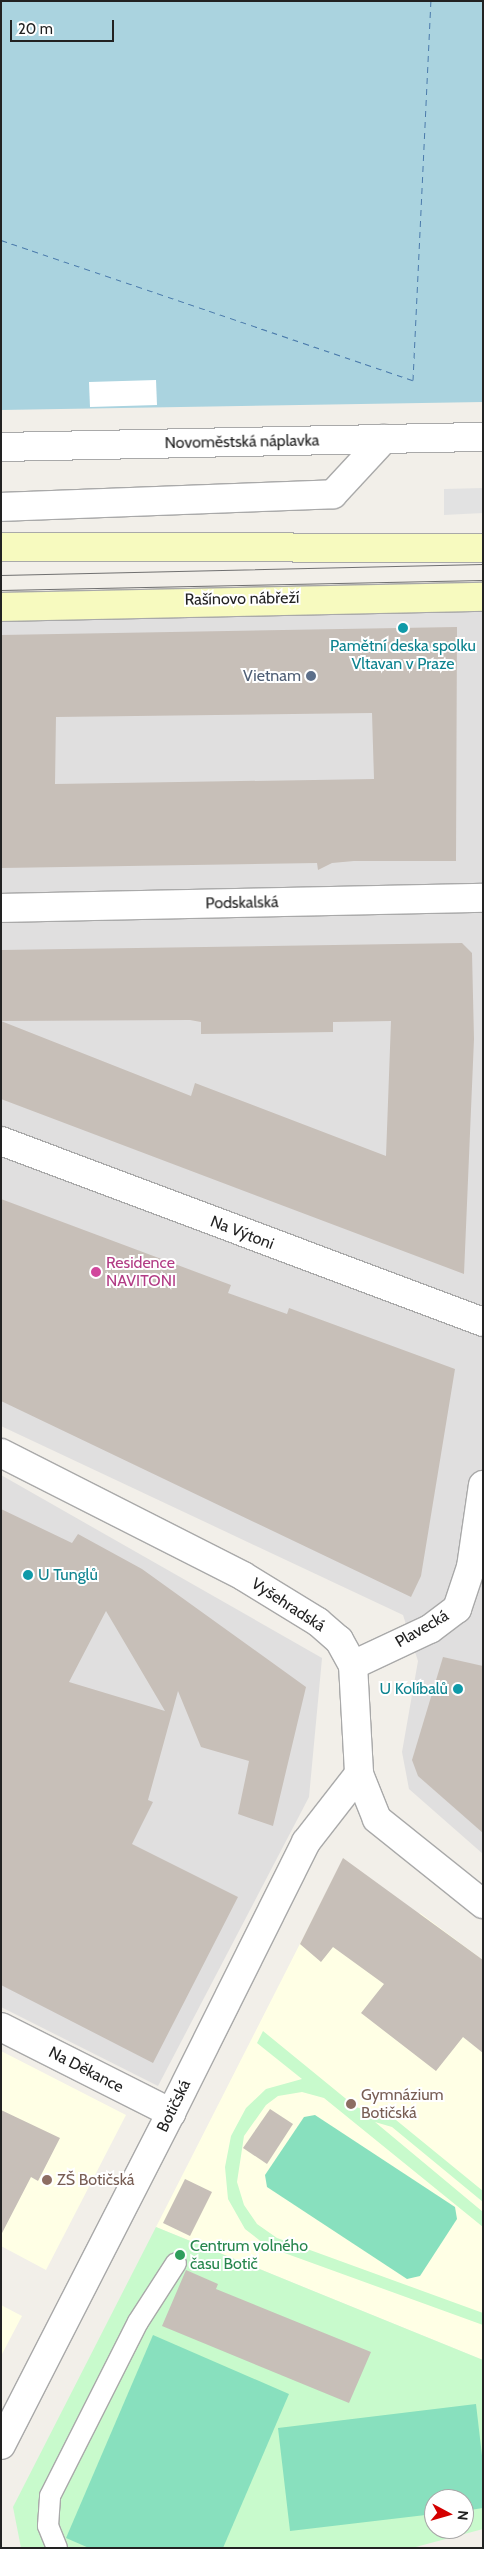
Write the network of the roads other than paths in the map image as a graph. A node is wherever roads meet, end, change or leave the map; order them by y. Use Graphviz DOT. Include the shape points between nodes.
graph roads {
  1 [pos="483,437"];
  2 [pos="384,439"];
  3 [pos="1,447"];
  4 [pos="1,507"];
  5 [pos="1,547"];
  6 [pos="483,548"];
  7 [pos="483,597"];
  8 [pos="1,607"];
  9 [pos="483,898"];
  10 [pos="1,908"];
  11 [pos="1,1141"];
  12 [pos="483,1322"];
  13 [pos="1,1453"];
  14 [pos="483,1485"];
  15 [pos="477,1568"];
  16 [pos="353,1665"];
  17 [pos="359,1774"];
  18 [pos="483,1904"];
  19 [pos="1,2027"];
  20 [pos="171,2113"];
  21 [pos="176,2263"];
  22 [pos="1,2445"];
  23 [pos="56,2548"];
  1 -- 2 [label="street, Novoměstská náplavka"];
  2 -- 3 [label="street, Novoměstská náplavka"];
  2 -- 4 [label="street" via="333,494"];
  5 -- 6 [label="main road"];
  7 -- 8 [label="main road, Rašínovo nábřeží"];
  9 -- 10 [label="street, Podskalská"];
  11 -- 12 [label="street, Na Výtoni"];
  13 -- 16 [label="street, Vyšehradská" via="243,1576 318,1622 339,1640"];
  14 -- 15 [label="street, Plavecká"];
  15 -- 16 [label="street, Plavecká" via="448,1618"];
  16 -- 17 [label="street, Vyšehradská"];
  17 -- 18 [label="street, Vyšehradská" via="377,1819 387,1830"];
  17 -- 20 [label="street, Botičská" via="306,1842"];
  19 -- 20 [label="street, Na Děkance"];
  20 -- 22 [label="street, Botičská"];
  21 -- 23 [label="lane" via="138,2322 50,2496 48,2526"];
}
